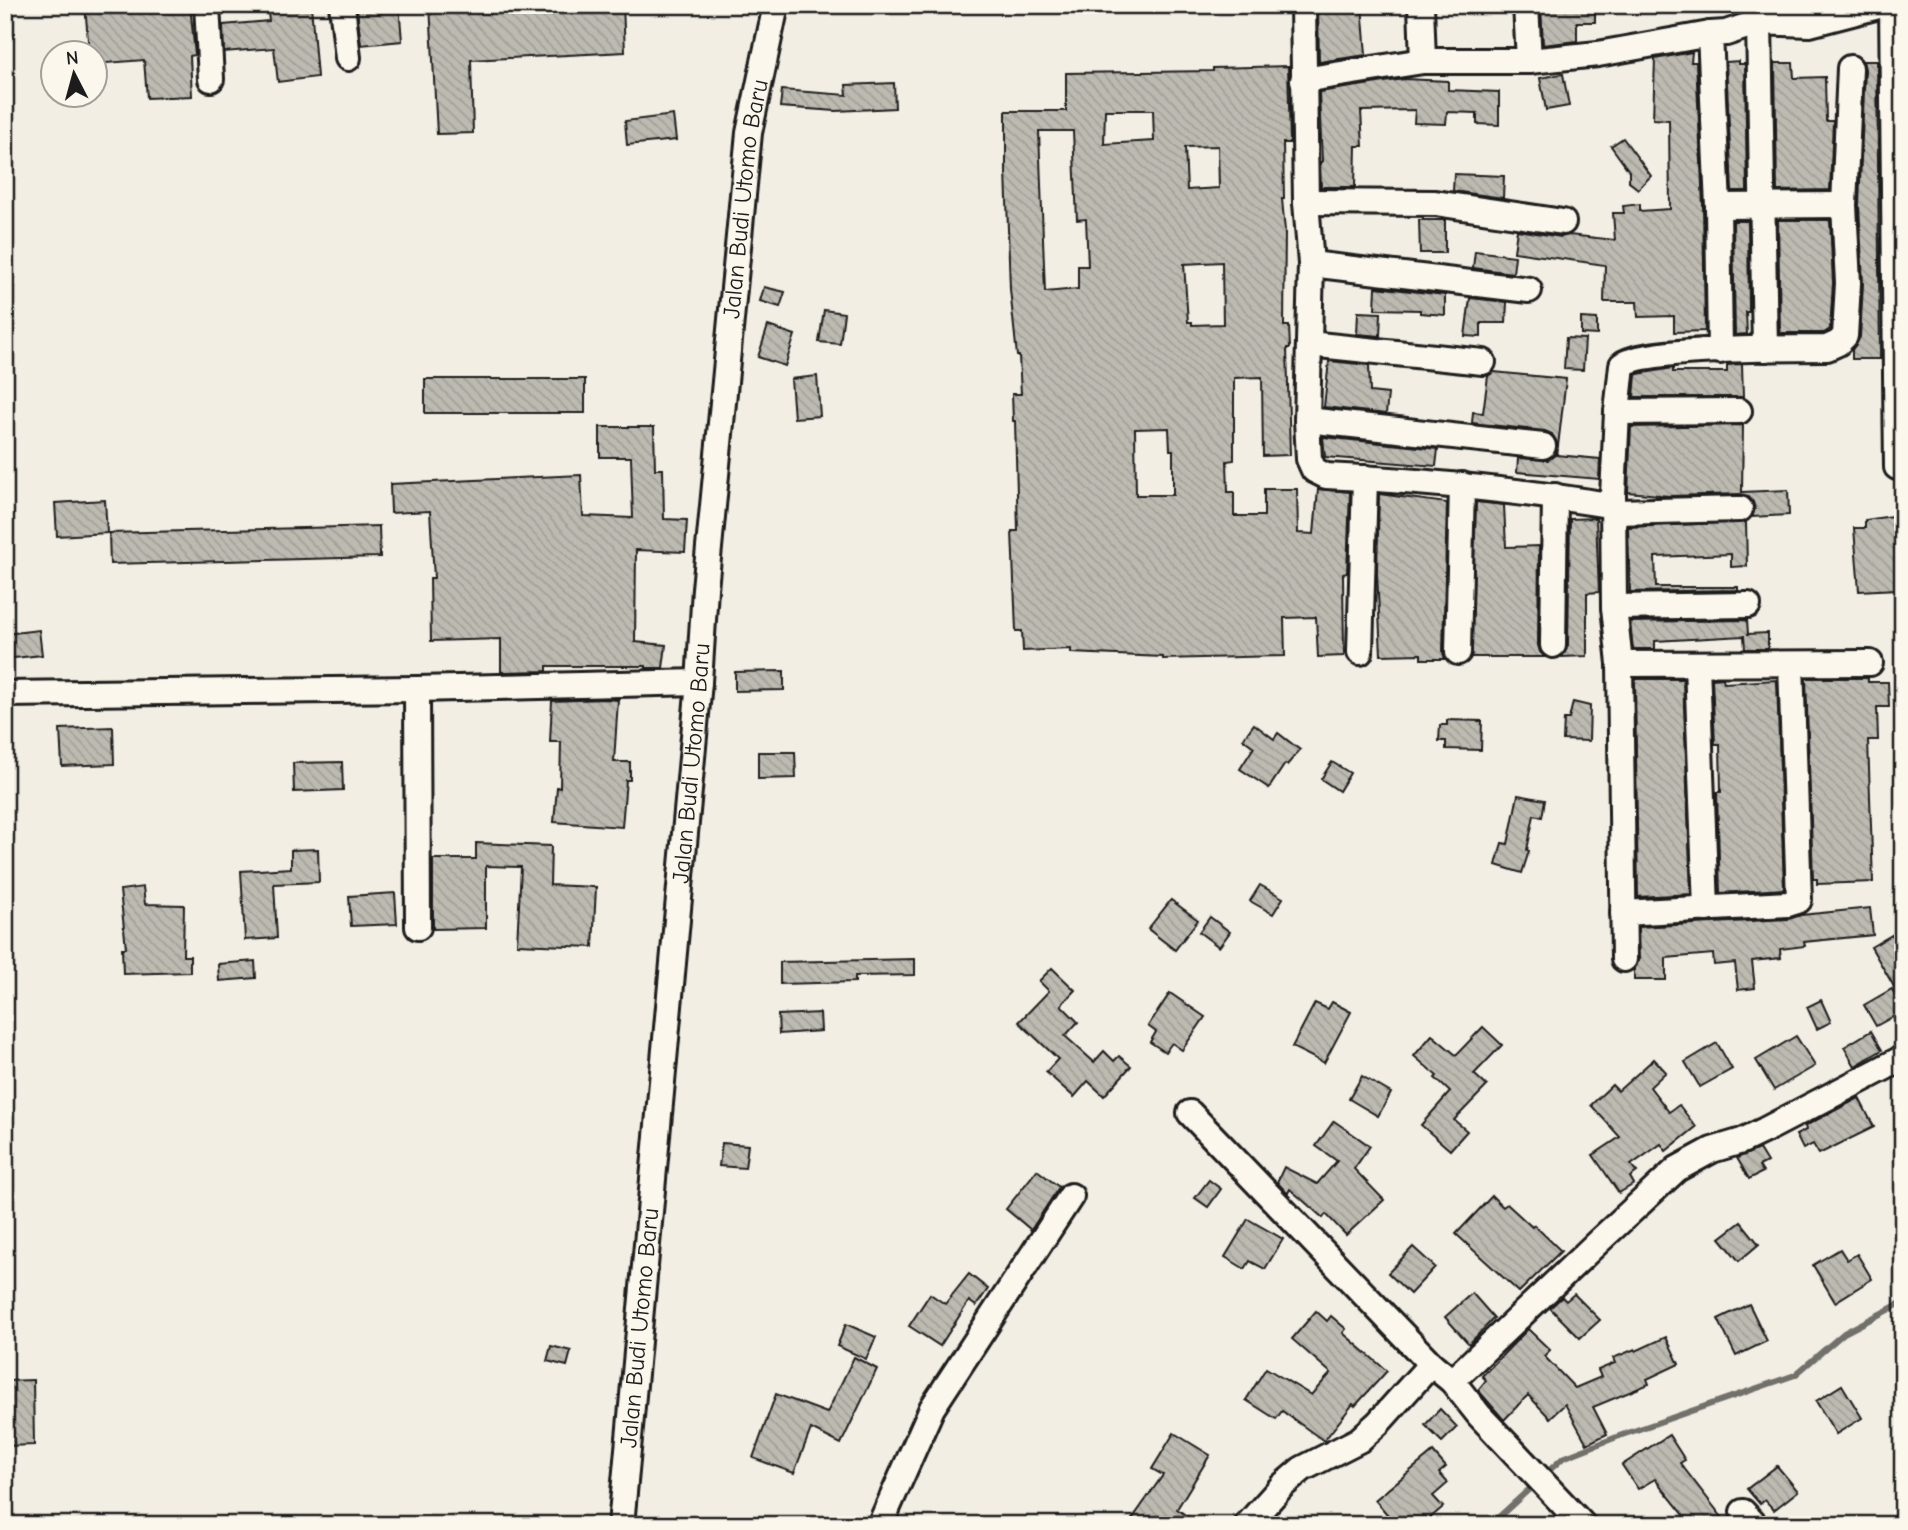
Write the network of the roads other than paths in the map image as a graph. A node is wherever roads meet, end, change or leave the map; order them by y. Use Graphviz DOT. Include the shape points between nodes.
graph roads {
  1 [pos="207,5"];
  2 [pos="342,5"];
  3 [pos="775,5"];
  4 [pos="1303,5"];
  5 [pos="1421,5"];
  6 [pos="1526,5"];
  7 [pos="1883,5"];
  8 [pos="1892,5"];
  9 [pos="1759,22"];
  10 [pos="1710,34"];
  11 [pos="348,58"];
  12 [pos="1423,61"];
  13 [pos="1529,61"];
  14 [pos="1850,68"];
  15 [pos="211,79"];
  16 [pos="1303,80"];
  17 [pos="1306,202"];
  18 [pos="1762,205"];
  19 [pos="1844,205"];
  20 [pos="1718,206"];
  21 [pos="1563,222"];
  22 [pos="1311,264"];
  23 [pos="1530,290"];
  24 [pos="1309,344"];
  25 [pos="1765,349"];
  26 [pos="1720,351"];
  27 [pos="1483,362"];
  28 [pos="1739,411"];
  29 [pos="1617,412"];
  30 [pos="1307,420"];
  31 [pos="1542,446"];
  32 [pos="1897,467"];
  33 [pos="1365,478"];
  34 [pos="1462,485"];
  35 [pos="1555,496"];
  36 [pos="1615,509"];
  37 [pos="1740,509"];
  38 [pos="1748,605"];
  39 [pos="1614,607"];
  40 [pos="1553,645"];
  41 [pos="1360,652"];
  42 [pos="1458,652"];
  43 [pos="1870,663"];
  44 [pos="1620,664"];
  45 [pos="1698,664"];
  46 [pos="1791,664"];
  47 [pos="699,682"];
  48 [pos="416,689"];
  49 [pos="5,694"];
  50 [pos="1706,909"];
  51 [pos="1623,913"];
  52 [pos="418,928"];
  53 [pos="1624,959"];
  54 [pos="1903,1059"];
  55 [pos="1190,1113"];
  56 [pos="1071,1196"];
  57 [pos="1431,1364"];
  58 [pos="1452,1381"];
  59 [pos="621,1525"];
  60 [pos="880,1525"];
  61 [pos="1247,1525"];
  62 [pos="1583,1525"];
  1 -- 15 [label="street"];
  2 -- 11 [label="street"];
  3 -- 47 [label="street, Jalan Budi Utomo Baru" via="749,133"];
  4 -- 16 [label="street"];
  5 -- 12 [label="street"];
  6 -- 13 [label="street"];
  7 -- 9 [label="street" via="1810,24"];
  8 -- 32 [label="street"];
  9 -- 10 [label="street"];
  9 -- 18 [label="street"];
  10 -- 13 [label="street"];
  10 -- 20 [label="street"];
  12 -- 13 [label="street"];
  12 -- 16 [label="street"];
  14 -- 19 [label="street"];
  16 -- 17 [label="street"];
  17 -- 21 [label="street" via="1435,203"];
  17 -- 22 [label="street"];
  18 -- 19 [label="street"];
  18 -- 20 [label="street"];
  18 -- 25 [label="street"];
  19 -- 25 [label="street" via="1845,336 1827,348"];
  20 -- 26 [label="street"];
  22 -- 23 [label="street"];
  22 -- 24 [label="street"];
  24 -- 27 [label="street"];
  24 -- 30 [label="street"];
  25 -- 26 [label="street"];
  26 -- 29 [label="street" via="1626,360"];
  28 -- 29 [label="street"];
  29 -- 36 [label="street"];
  30 -- 31 [label="street"];
  30 -- 33 [label="street" via="1314,470 1326,476"];
  33 -- 34 [label="street"];
  33 -- 41 [label="street"];
  34 -- 35 [label="street"];
  34 -- 42 [label="street"];
  35 -- 36 [label="street"];
  35 -- 40 [label="street"];
  36 -- 37 [label="street"];
  36 -- 39 [label="street"];
  38 -- 39 [label="street"];
  39 -- 44 [label="street"];
  43 -- 46 [label="street"];
  44 -- 45 [label="street"];
  44 -- 51 [label="street"];
  45 -- 46 [label="street"];
  45 -- 50 [label="street"];
  46 -- 50 [label="street" via="1799,900"];
  47 -- 48 [label="street"];
  47 -- 59 [label="street, Jalan Budi Utomo Baru"];
  48 -- 49 [label="street"];
  48 -- 52 [label="street"];
  50 -- 51 [label="street"];
  51 -- 53 [label="street"];
  54 -- 58 [label="street" via="1677,1169"];
  55 -- 57 [label="street"];
  56 -- 60 [label="street" via="932,1408"];
  57 -- 58 [label="street"];
  57 -- 61 [label="street" via="1359,1440 1302,1469"];
  58 -- 62 [label="street"];
}
